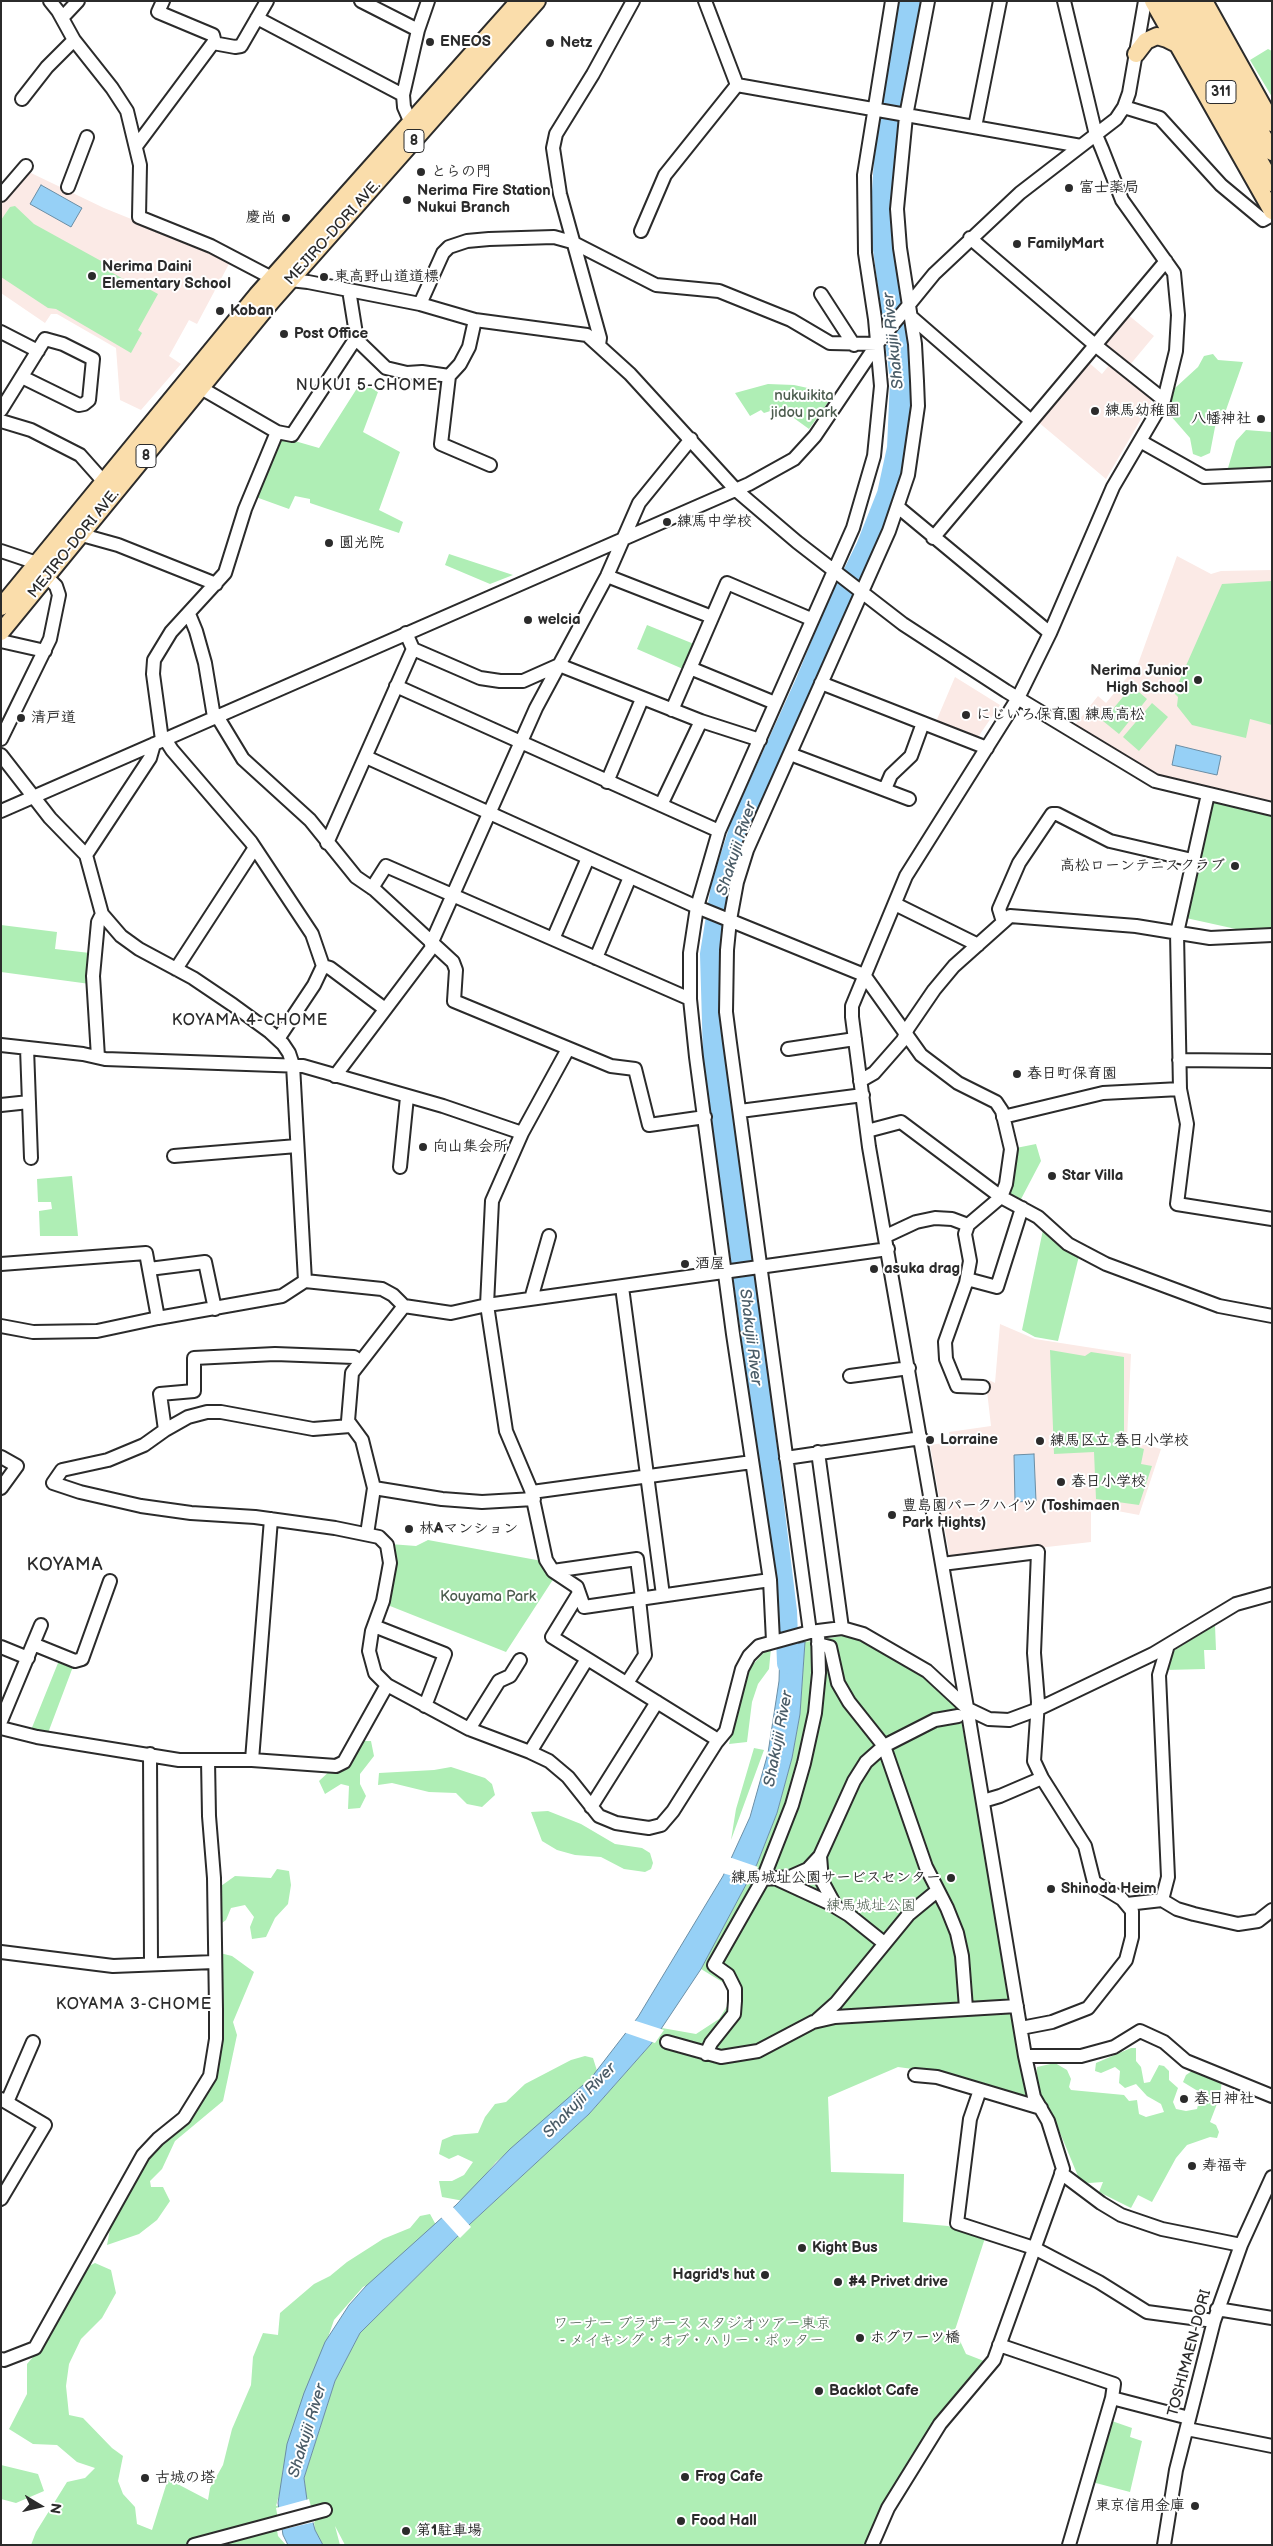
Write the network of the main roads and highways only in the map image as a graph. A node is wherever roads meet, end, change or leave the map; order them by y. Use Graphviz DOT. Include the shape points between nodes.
graph roads {
  1 [pos="519,1"];
  2 [pos="537,1"];
  3 [pos="1153,1"];
  4 [pos="1170,1"];
  5 [pos="1187,1"];
  6 [pos="1204,1"];
  7 [pos="1178,46"];
  8 [pos="1136,54"];
  9 [pos="1272,123"];
  10 [pos="1272,152"];
  11 [pos="1272,183"];
  12 [pos="1272,211"];
  13 [pos="1,607"];
  14 [pos="1,632"];
  1 -- 13 [label="main road, MEJIRO-DORI AVE. / 8" via="272,278"];
  2 -- 14 [label="main road, MEJIRO-DORI AVE. / 8" via="291,281"];
  3 -- 7 [label="main road, 311"];
  4 -- 11 [label="main road, 311"];
  5 -- 10 [label="main road, 311"];
  6 -- 9 [label="main road"];
  7 -- 8 [label="main road" via="1157,36 1146,41"];
  7 -- 12 [label="main road, 311"];
}
